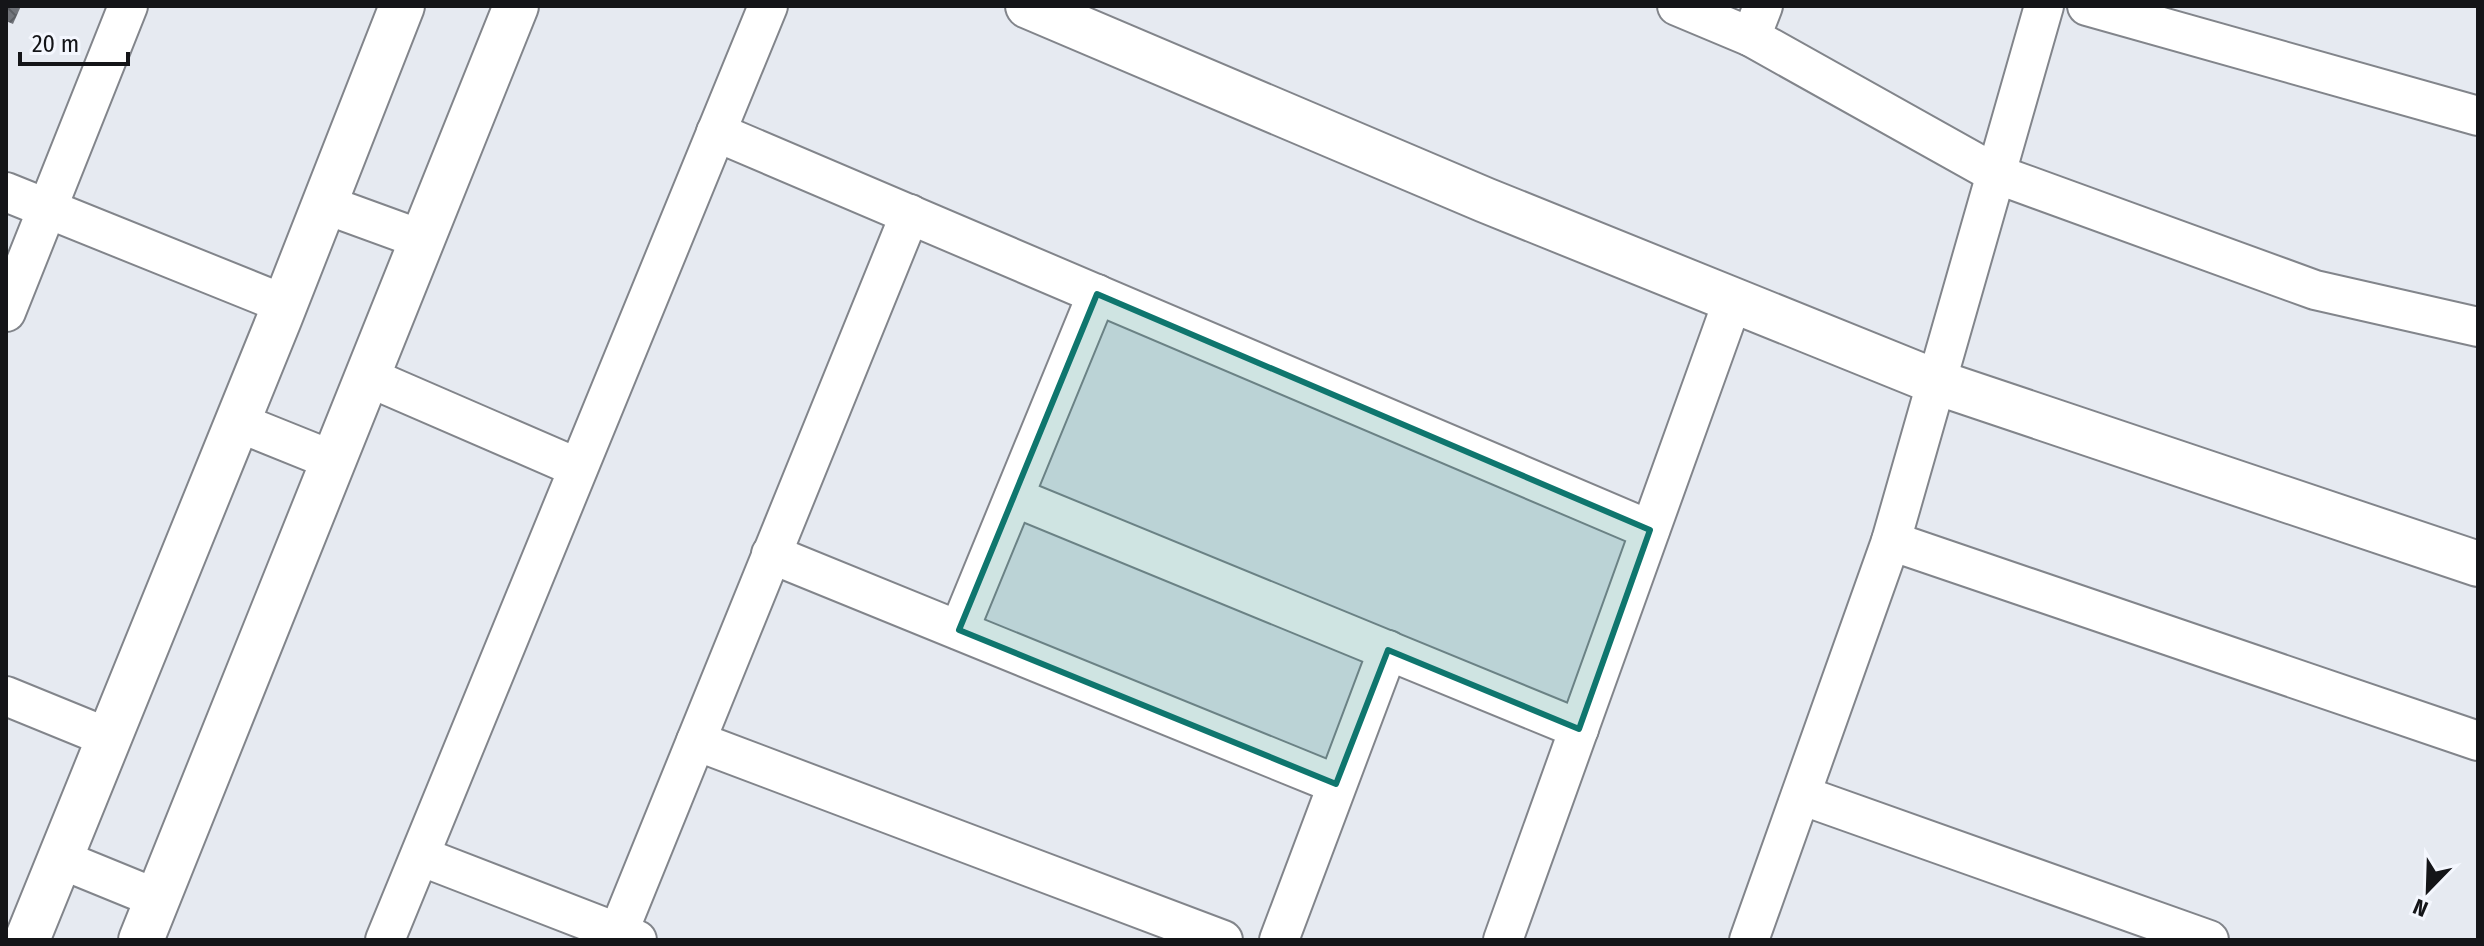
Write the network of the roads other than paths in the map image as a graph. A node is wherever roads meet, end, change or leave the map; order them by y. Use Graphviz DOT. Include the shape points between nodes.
graph roads {
  1 [pos="128,6"];
  2 [pos="402,6"];
  3 [pos="516,6"];
  4 [pos="768,6"];
  5 [pos="1028,6"];
  6 [pos="1677,6"];
  7 [pos="2044,6"];
  8 [pos="2087,6"];
  9 [pos="1757,22"];
  10 [pos="2478,116"];
  11 [pos="716,132"];
  12 [pos="1996,174"];
  13 [pos="6,192"];
  14 [pos="324,204"];
  15 [pos="47,209"];
  16 [pos="910,214"];
  17 [pos="423,240"];
  18 [pos="1097,294"];
  19 [pos="1733,300"];
  20 [pos="284,304"];
  21 [pos="6,312"];
  22 [pos="2478,327"];
  23 [pos="368,377"];
  24 [pos="1936,382"];
  25 [pos="237,422"];
  26 [pos="334,461"];
  27 [pos="578,468"];
  28 [pos="1014,497"];
  29 [pos="1650,530"];
  30 [pos="1891,541"];
  31 [pos="771,554"];
  32 [pos="2478,564"];
  33 [pos="959,630"];
  34 [pos="1388,650"];
  35 [pos="6,696"];
  36 [pos="1579,729"];
  37 [pos="109,738"];
  38 [pos="696,741"];
  39 [pos="2478,741"];
  40 [pos="1336,784"];
  41 [pos="1801,795"];
  42 [pos="420,856"];
  43 [pos="60,859"];
  44 [pos="158,899"];
  45 [pos="627,936"];
  46 [pos="27,940"];
  47 [pos="141,940"];
  48 [pos="385,940"];
  49 [pos="1223,940"];
  50 [pos="1279,940"];
  51 [pos="1503,940"];
  52 [pos="1749,940"];
  53 [pos="2209,940"];
  1 -- 15 [label="street"];
  2 -- 14 [label="street"];
  3 -- 17 [label="street"];
  4 -- 11 [label="street"];
  5 -- 19 [label="street"];
  6 -- 9 [label="street"];
  7 -- 12 [label="street"];
  8 -- 10 [label="street"];
  9 -- 12 [label="street"];
  11 -- 16 [label="street"];
  11 -- 27 [label="street"];
  12 -- 22 [label="street" via="2315,290"];
  12 -- 24 [label="street"];
  13 -- 15 [label="street"];
  14 -- 17 [label="street"];
  14 -- 20 [label="street"];
  15 -- 20 [label="street"];
  15 -- 21 [label="street"];
  16 -- 18 [label="street"];
  16 -- 31 [label="street"];
  17 -- 23 [label="street"];
  18 -- 28 [label="street"];
  18 -- 29 [label="street"];
  19 -- 24 [label="street"];
  19 -- 29 [label="street"];
  20 -- 25 [label="street"];
  23 -- 26 [label="street"];
  23 -- 27 [label="street"];
  24 -- 30 [label="street"];
  24 -- 32 [label="street"];
  25 -- 26 [label="street"];
  25 -- 37 [label="street"];
  26 -- 44 [label="street"];
  27 -- 42 [label="street"];
  28 -- 33 [label="street"];
  28 -- 34 [label="street"];
  29 -- 36 [label="street"];
  30 -- 39 [label="street"];
  30 -- 41 [label="street"];
  31 -- 33 [label="street"];
  31 -- 38 [label="street"];
  33 -- 40 [label="street"];
  34 -- 36 [label="street"];
  34 -- 40 [label="street"];
  35 -- 37 [label="street"];
  36 -- 51 [label="street"];
  37 -- 43 [label="street"];
  38 -- 45 [label="street"];
  38 -- 49 [label="street"];
  40 -- 50 [label="street"];
  41 -- 52 [label="street"];
  41 -- 53 [label="street"];
  42 -- 45 [label="street"];
  42 -- 48 [label="street"];
  43 -- 44 [label="street"];
  43 -- 46 [label="street"];
  44 -- 47 [label="street"];
}
